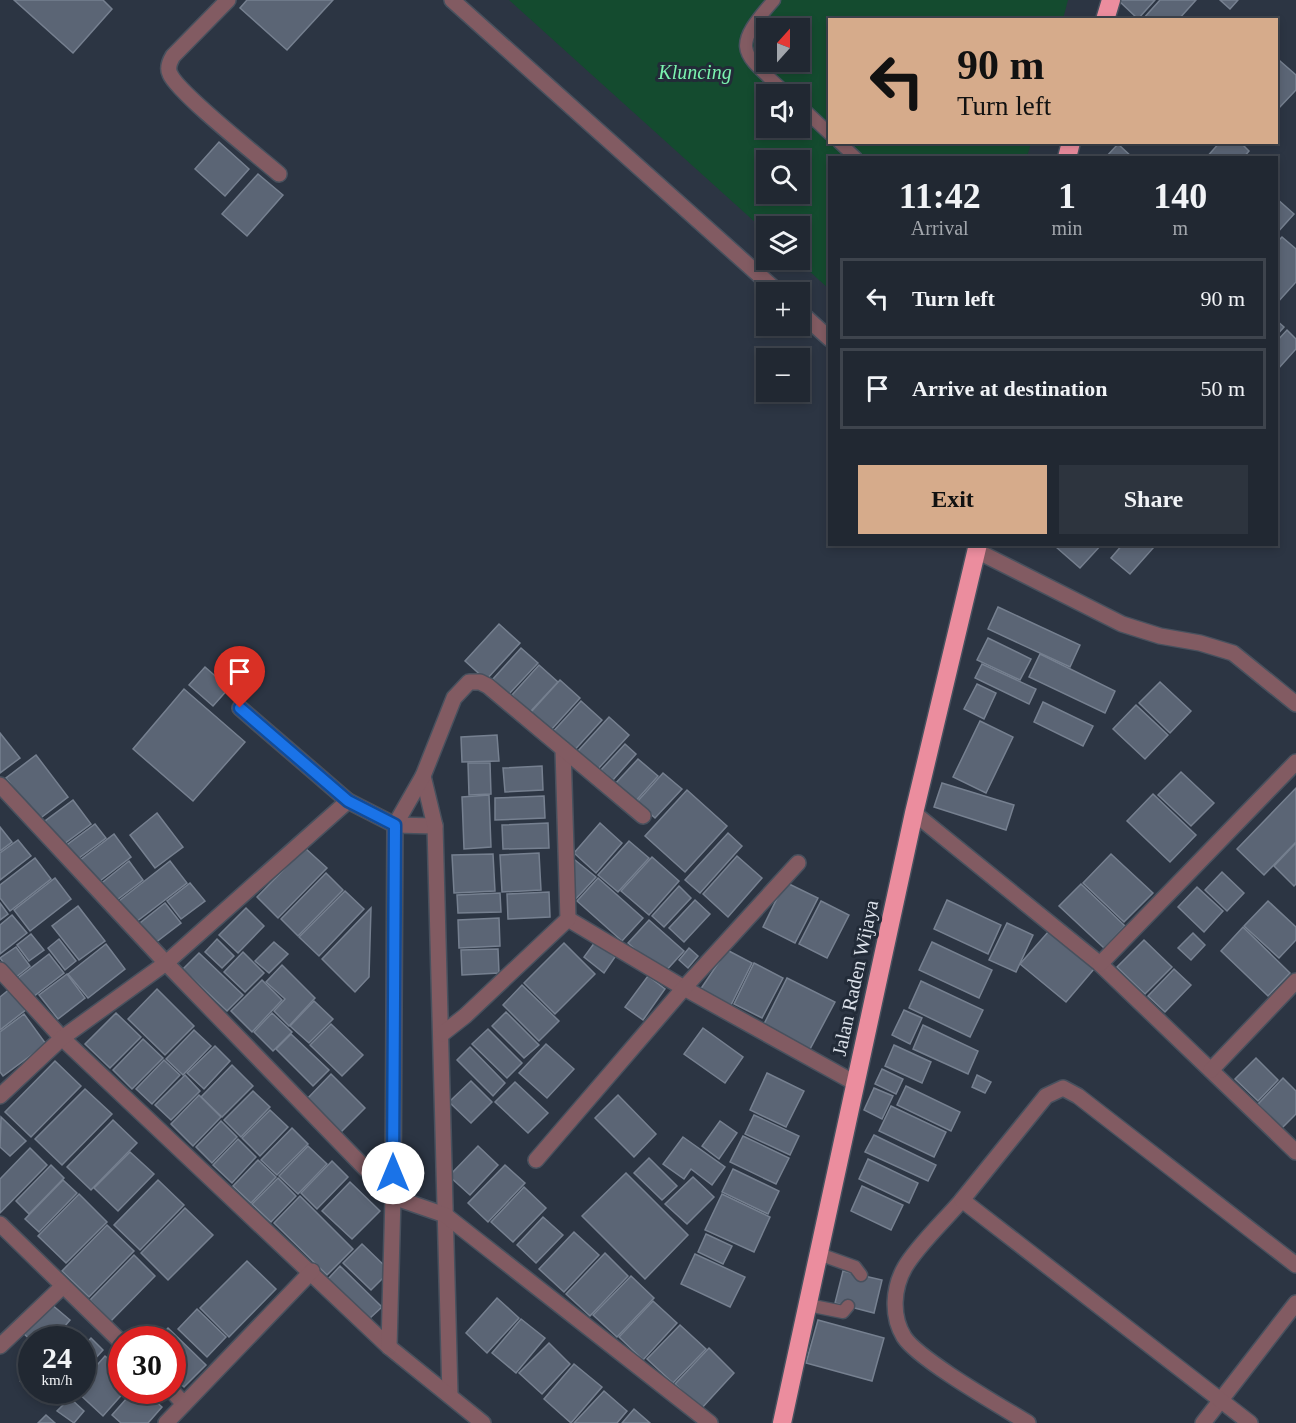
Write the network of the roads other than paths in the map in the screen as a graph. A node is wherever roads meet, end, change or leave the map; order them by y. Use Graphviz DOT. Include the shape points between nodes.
graph roads {
  1 [pos="228,0"];
  2 [pos="452,0"];
  3 [pos="774,0"];
  4 [pos="1111,0"];
  5 [pos="1106,18"];
  6 [pos="776,84"];
  7 [pos="810,115"];
  8 [pos="828,132"];
  9 [pos="841,144"];
  10 [pos="854,156"];
  11 [pos="279,174"];
  12 [pos="767,282"];
  13 [pos="810,321"];
  14 [pos="828,337"];
  15 [pos="977,548"];
  16 [pos="1295,700"];
  17 [pos="240,708"];
  18 [pos="564,749"];
  19 [pos="1296,762"];
  20 [pos="423,776"];
  21 [pos="0,785"];
  22 [pos="348,801"];
  23 [pos="914,813"];
  24 [pos="643,816"];
  25 [pos="395,825"];
  26 [pos="435,826"];
  27 [pos="798,863"];
  28 [pos="568,919"];
  29 [pos="166,963"];
  30 [pos="1100,964"];
  31 [pos="0,970"];
  32 [pos="1296,981"];
  33 [pos="684,988"];
  34 [pos="442,1034"];
  35 [pos="62,1038"];
  36 [pos="1211,1070"];
  37 [pos="855,1083"];
  38 [pos="0,1096"];
  39 [pos="1296,1152"];
  40 [pos="536,1160"];
  41 [pos="393,1197"];
  42 [pos="962,1200"];
  43 [pos="445,1215"];
  44 [pos="0,1224"];
  45 [pos="819,1254"];
  46 [pos="1296,1265"];
  47 [pos="312,1271"];
  48 [pos="861,1275"];
  49 [pos="63,1286"];
  50 [pos="1296,1303"];
  51 [pos="808,1305"];
  52 [pos="848,1306"];
  53 [pos="108,1329"];
  54 [pos="0,1346"];
  55 [pos="389,1347"];
  56 [pos="450,1395"];
  57 [pos="1220,1401"];
  58 [pos="186,1402"];
  59 [pos="184,1404"];
  60 [pos="166,1423"];
  61 [pos="483,1423"];
  62 [pos="710,1423"];
  63 [pos="782,1423"];
  64 [pos="1028,1423"];
  65 [pos="1203,1423"];
  66 [pos="1250,1423"];
  1 -- 11 [label="street" via="172,56 170,73 188,94"];
  2 -- 12 [label="street"];
  3 -- 6 [label="lane" via="748,31 745,41 753,62"];
  4 -- 5 [label="highway"];
  7 -- 8 [label="lane"];
  9 -- 10 [label="lane"];
  13 -- 14 [label="street"];
  15 -- 16 [label="street" via="1122,624 1233,653"];
  15 -- 23 [label="highway, Jalan Raden Wijaya"];
  17 -- 22 [label="street"];
  18 -- 20 [label="street" via="488,686 469,682 454,698"];
  18 -- 24 [label="street"];
  18 -- 28 [label="street"];
  19 -- 30 [label="street"];
  20 -- 25 [label="street"];
  20 -- 26 [label="street"];
  21 -- 29 [label="street"];
  22 -- 25 [label="street"];
  22 -- 29 [label="street"];
  23 -- 30 [label="street"];
  23 -- 37 [label="highway, Jalan Raden Wijaya"];
  25 -- 26 [label="street"];
  25 -- 41 [label="street"];
  26 -- 34 [label="street"];
  27 -- 33 [label="street"];
  28 -- 33 [label="street"];
  28 -- 34 [label="street"];
  29 -- 35 [label="street"];
  29 -- 41 [label="street"];
  30 -- 36 [label="street"];
  31 -- 35 [label="street"];
  32 -- 36 [label="street"];
  33 -- 37 [label="street"];
  33 -- 40 [label="street"];
  34 -- 43 [label="street"];
  35 -- 38 [label="street"];
  35 -- 47 [label="street"];
  36 -- 39 [label="street"];
  37 -- 45 [label="highway, Jalan Raden Wijaya"];
  41 -- 43 [label="street"];
  41 -- 55 [label="street"];
  42 -- 46 [label="street" via="1046,1096 1064,1088"];
  42 -- 57 [label="street"];
  42 -- 64 [label="street" via="905,1267 894,1299 897,1320 905,1338 926,1356"];
  43 -- 56 [label="street"];
  43 -- 62 [label="street"];
  44 -- 49 [label="street"];
  45 -- 48 [label="lane" via="855,1267"];
  45 -- 51 [label="highway, Jalan Raden Wijaya"];
  47 -- 55 [label="street"];
  47 -- 58 [label="street"];
  49 -- 53 [label="street"];
  49 -- 54 [label="street"];
  50 -- 57 [label="street"];
  51 -- 52 [label="lane" via="843,1312"];
  51 -- 63 [label="highway, Jalan Raden Wijaya"];
  55 -- 56 [label="street"];
  56 -- 61 [label="street"];
  57 -- 65 [label="street"];
  57 -- 66 [label="street"];
  59 -- 60 [label="street"];
}
